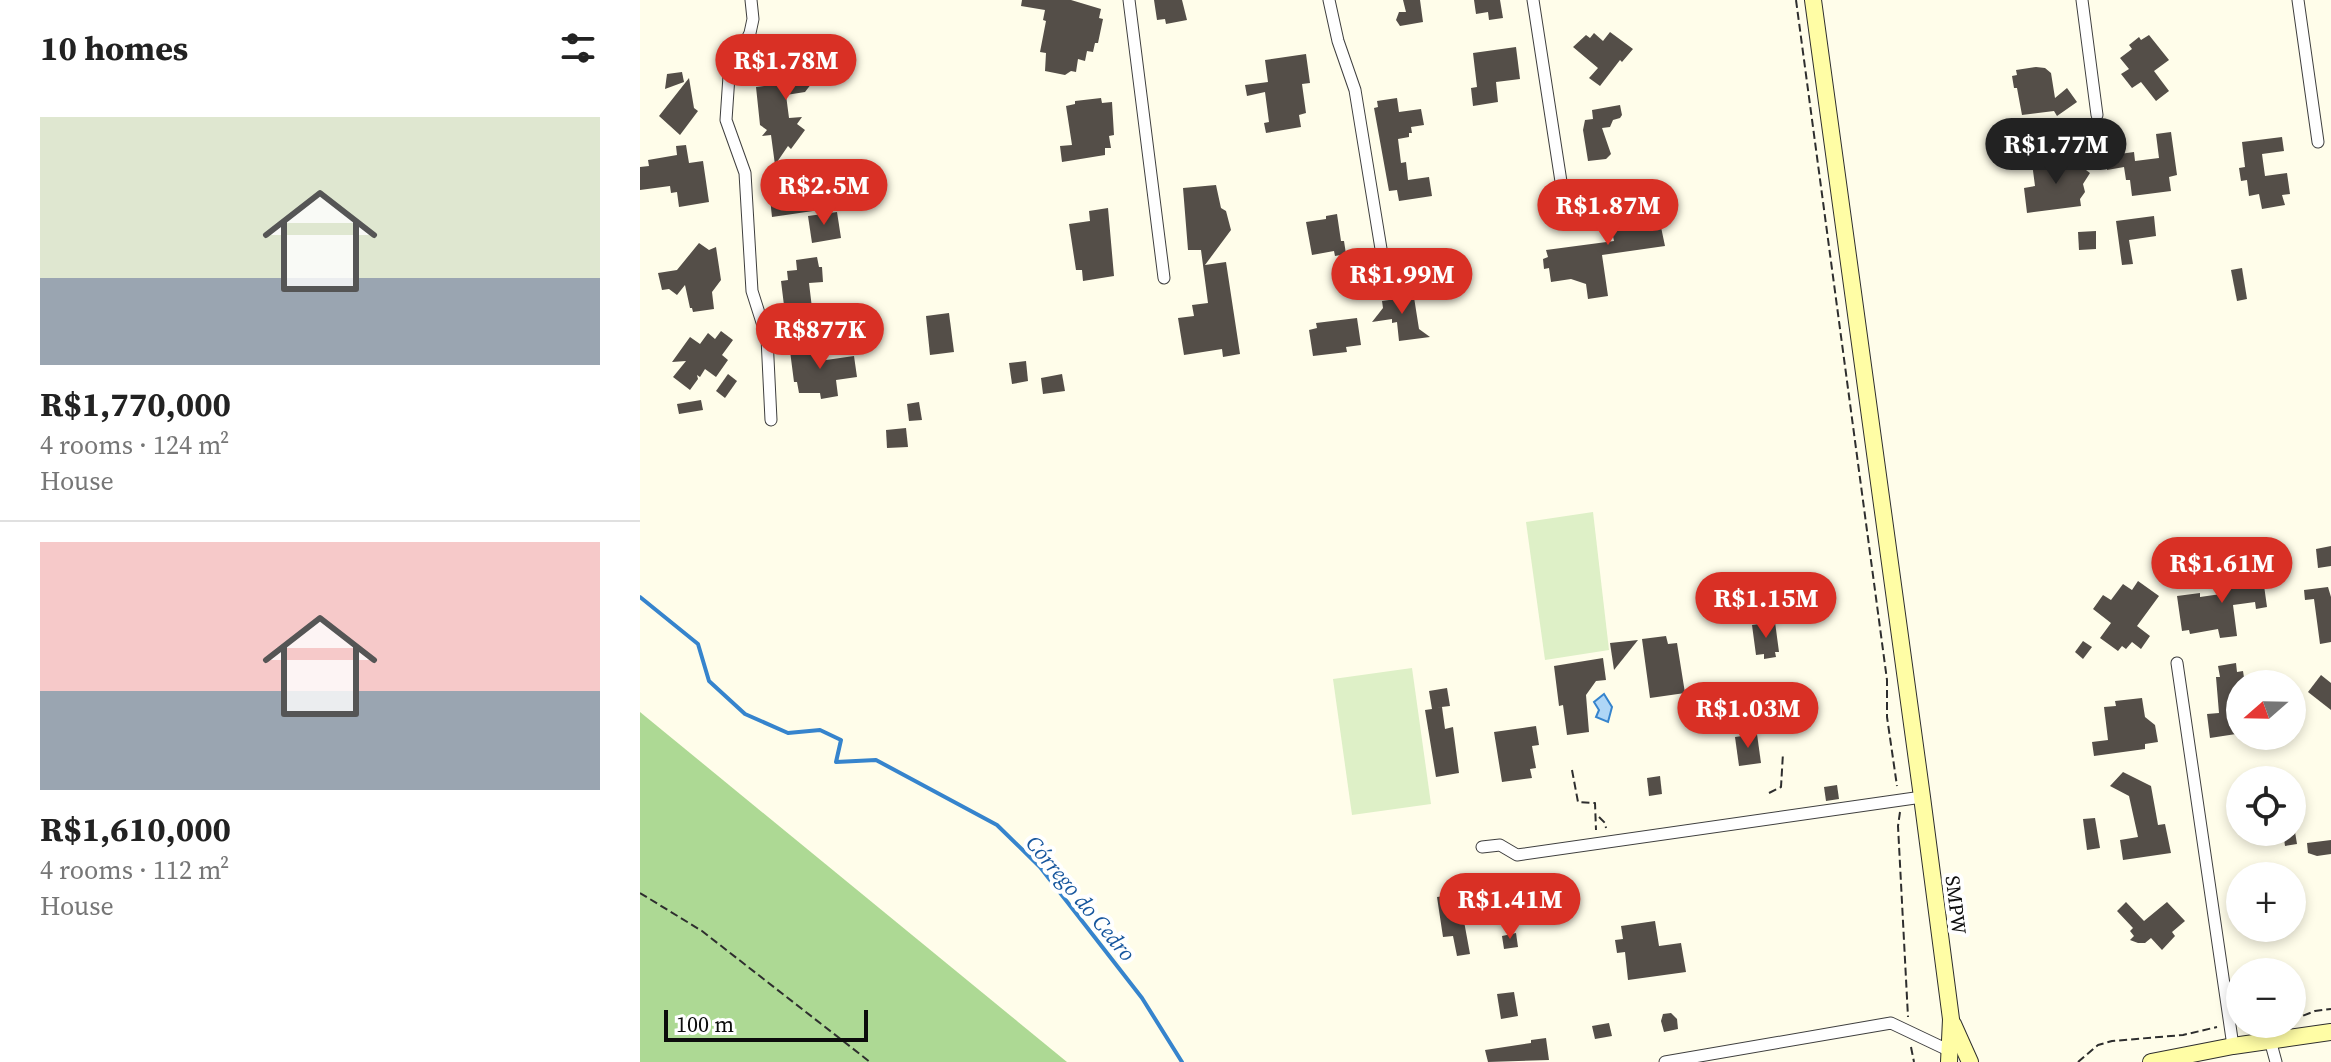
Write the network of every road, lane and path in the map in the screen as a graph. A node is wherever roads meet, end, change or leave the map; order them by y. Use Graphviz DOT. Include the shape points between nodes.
graph roads {
  1 [pos="751,0"];
  2 [pos="1129,0"];
  3 [pos="1329,0"];
  4 [pos="1533,0"];
  5 [pos="1796,0"];
  6 [pos="1813,0"];
  7 [pos="2082,0"];
  8 [pos="2298,0"];
  9 [pos="2097,115"];
  10 [pos="2318,142"];
  11 [pos="1566,214"];
  12 [pos="1383,261"];
  13 [pos="1164,278"];
  14 [pos="771,420"];
  15 [pos="2177,663"];
  16 [pos="1783,753"];
  17 [pos="1572,770"];
  18 [pos="1769,793"];
  19 [pos="1922,797"];
  20 [pos="1899,801"];
  21 [pos="1597,815"];
  22 [pos="1603,842"];
  23 [pos="1482,847"];
  24 [pos="640,893"];
  25 [pos="2226,997"];
  26 [pos="2331,1009"];
  27 [pos="2306,1016"];
  28 [pos="1951,1019"];
  29 [pos="2226,1025"];
  30 [pos="1909,1031"];
  31 [pos="2331,1032"];
  32 [pos="2232,1038"];
  33 [pos="2270,1040"];
  34 [pos="2233,1046"];
  35 [pos="1950,1056"];
  36 [pos="870,1062"];
  37 [pos="1665,1062"];
  38 [pos="1914,1062"];
  39 [pos="1970,1062"];
  40 [pos="2078,1062"];
  41 [pos="2151,1062"];
  42 [pos="2276,1062"];
  1 -- 14 [label="street" via="750,33 729,76 726,120 745,173 752,291 767,338"];
  2 -- 13 [label="street"];
  3 -- 12 [label="street" via="1355,90"];
  4 -- 11 [label="street"];
  5 -- 20 [label="path"];
  6 -- 19 [label="street, SMPW"];
  7 -- 9 [label="street"];
  8 -- 10 [label="street"];
  15 -- 25 [label="street"];
  16 -- 18 [label="path" via="1781,787"];
  17 -- 21 [label="path" via="1578,802 1595,803"];
  19 -- 20 [label="street"];
  19 -- 28 [label="street, SMPW"];
  20 -- 22 [label="street"];
  20 -- 30 [label="path"];
  21 -- 22 [label="path"];
  21 -- 22 [label="path" via="1605,823"];
  22 -- 23 [label="street" via="1517,855 1500,845"];
  24 -- 36 [label="path" via="702,931"];
  26 -- 27 [label="path"];
  28 -- 35 [label="street, SMPW"];
  28 -- 39 [label="street, SMPW"];
  29 -- 40 [label="path" via="2112,1041"];
  30 -- 35 [label="street"];
  30 -- 37 [label="street" via="1891,1023"];
  30 -- 38 [label="path"];
  31 -- 33 [label="street"];
  32 -- 34 [label="street"];
  33 -- 34 [label="street"];
  33 -- 42 [label="street"];
  34 -- 41 [label="street"];
}
